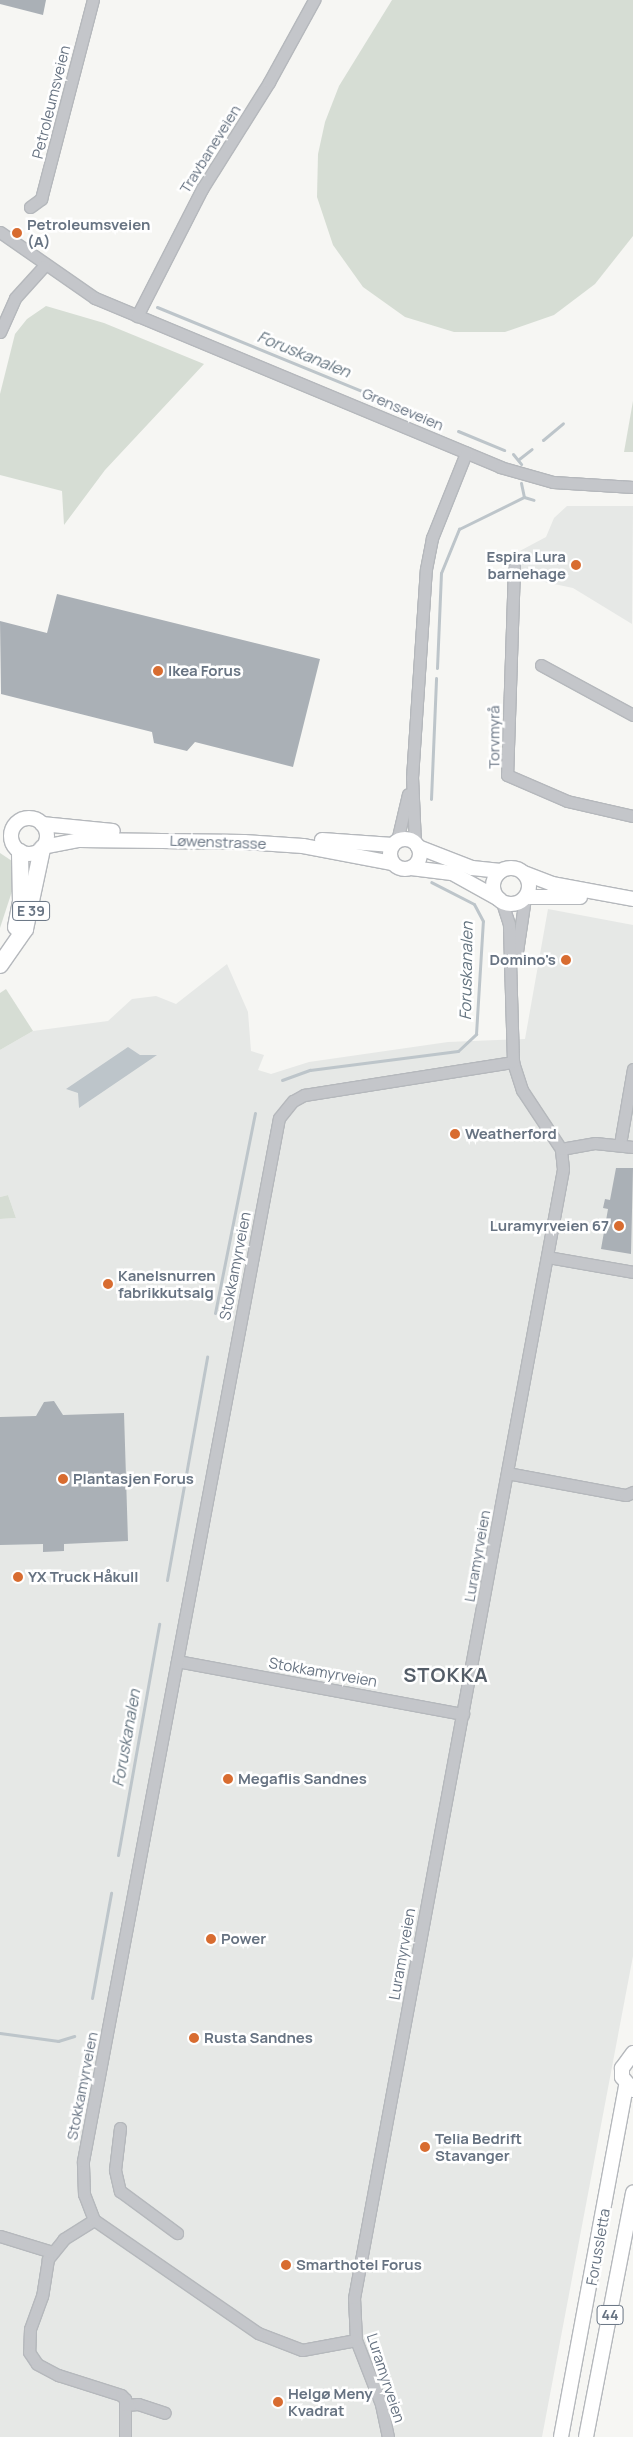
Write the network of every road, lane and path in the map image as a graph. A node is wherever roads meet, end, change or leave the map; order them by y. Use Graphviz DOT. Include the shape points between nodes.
graph roads {
  1 [pos="92,0"];
  2 [pos="314,0"];
  3 [pos="30,207"];
  4 [pos="0,232"];
  5 [pos="44,266"];
  6 [pos="137,316"];
  7 [pos="0,332"];
  8 [pos="466,453"];
  9 [pos="633,487"];
  10 [pos="514,568"];
  11 [pos="541,665"];
  12 [pos="633,715"];
  13 [pos="412,778"];
  14 [pos="633,816"];
  15 [pos="16,823"];
  16 [pos="42,824"];
  17 [pos="0,826"];
  18 [pos="395,843"];
  19 [pos="416,845"];
  20 [pos="11,848"];
  21 [pos="42,848"];
  22 [pos="392,863"];
  23 [pos="411,868"];
  24 [pos="501,871"];
  25 [pos="524,872"];
  26 [pos="526,898"];
  27 [pos="633,899"];
  28 [pos="500,901"];
  29 [pos="633,906"];
  30 [pos="0,951"];
  31 [pos="0,965"];
  32 [pos="512,974"];
  33 [pos="513,1062"];
  34 [pos="633,1069"];
  35 [pos="620,1144"];
  36 [pos="633,1147"];
  37 [pos="561,1149"];
  38 [pos="548,1257"];
  39 [pos="633,1272"];
  40 [pos="507,1473"];
  41 [pos="633,1492"];
  42 [pos="177,1662"];
  43 [pos="463,1714"];
  44 [pos="633,2051"];
  45 [pos="630,2088"];
  46 [pos="120,2128"];
  47 [pos="633,2192"];
  48 [pos="94,2220"];
  49 [pos="177,2233"];
  50 [pos="0,2236"];
  51 [pos="52,2252"];
  52 [pos="356,2340"];
  53 [pos="125,2405"];
  54 [pos="165,2412"];
  55 [pos="125,2437"];
  56 [pos="388,2437"];
  57 [pos="562,2437"];
  58 [pos="586,2437"];
  1 -- 3 [label="street, Petroleumsveien" via="41,199"];
  2 -- 6 [label="street, Travbaneveien" via="269,82 202,189"];
  4 -- 5 [label="street, Grenseveien"];
  5 -- 6 [label="street, Grenseveien" via="95,298"];
  5 -- 7 [label="street" via="15,298"];
  6 -- 8 [label="street, Grenseveien"];
  8 -- 9 [label="street, Grenseveien" via="524,475 553,482"];
  8 -- 13 [label="street" via="432,538 426,570"];
  10 -- 14 [label="street, Torvmyrå" via="507,775 567,801"];
  11 -- 12 [label="street"];
  13 -- 18 [label="street"];
  13 -- 19 [label="street"];
  15 -- 16 [label="main road" via="30,818"];
  15 -- 17 [label="main road"];
  15 -- 20 [label="main road" via="11,834"];
  16 -- 18 [label="main road, Løwenstrasse" via="117,831"];
  16 -- 21 [label="main road" via="47,835"];
  18 -- 19 [label="main road"];
  18 -- 22 [label="main road" via="390,854"];
  19 -- 23 [label="main road" via="418,861"];
  19 -- 24 [label="main road" via="472,868"];
  20 -- 21 [label="main road" via="32,854"];
  20 -- 30 [label="highway, E 39" via="19,915 11,937"];
  21 -- 22 [label="main road, Løwenstrasse" via="80,840 244,842 303,846"];
  21 -- 31 [label="highway, E 39" via="25,930"];
  22 -- 23 [label="main road" via="401,869"];
  23 -- 28 [label="main road" via="452,873"];
  24 -- 25 [label="main road" via="513,868"];
  24 -- 28 [label="main road" via="493,885"];
  25 -- 26 [label="main road" via="530,887"];
  25 -- 27 [label="main road" via="552,884"];
  26 -- 28 [label="main road" via="512,904"];
  26 -- 29 [label="main road" via="580,897"];
  26 -- 32 [label="street"];
  28 -- 32 [label="street" via="509,924"];
  32 -- 33 [label="street"];
  33 -- 37 [label="street" via="522,1090"];
  33 -- 42 [label="street, Stokkamyrveien" via="304,1095 293,1101 279,1118"];
  34 -- 35 [label="street"];
  35 -- 36 [label="street"];
  35 -- 37 [label="street" via="583,1143"];
  37 -- 38 [label="street, Luramyrveien" via="562,1182"];
  38 -- 39 [label="street"];
  38 -- 40 [label="street, Luramyrveien"];
  40 -- 41 [label="street" via="626,1495"];
  40 -- 43 [label="street, Luramyrveien"];
  42 -- 43 [label="street, Stokkamyrveien"];
  42 -- 48 [label="street, Stokkamyrveien" via="83,2161 84,2194"];
  43 -- 52 [label="street, Luramyrveien" via="354,2298"];
  44 -- 45 [label="main road, 44" via="622,2068"];
  45 -- 57 [label="main road, Forussletta / 44"];
  46 -- 49 [label="street" via="115,2170 120,2191"];
  47 -- 58 [label="main road, Forussletta / 44"];
  48 -- 51 [label="street" via="64,2239"];
  48 -- 52 [label="street" via="258,2333 283,2346 302,2350"];
  50 -- 51 [label="street"];
  51 -- 53 [label="street" via="30,2329 29,2352 37,2364 111,2390 125,2399"];
  52 -- 56 [label="street, Luramyrveien" via="381,2404"];
  53 -- 54 [label="street" via="138,2404"];
  53 -- 55 [label="street"];
}
